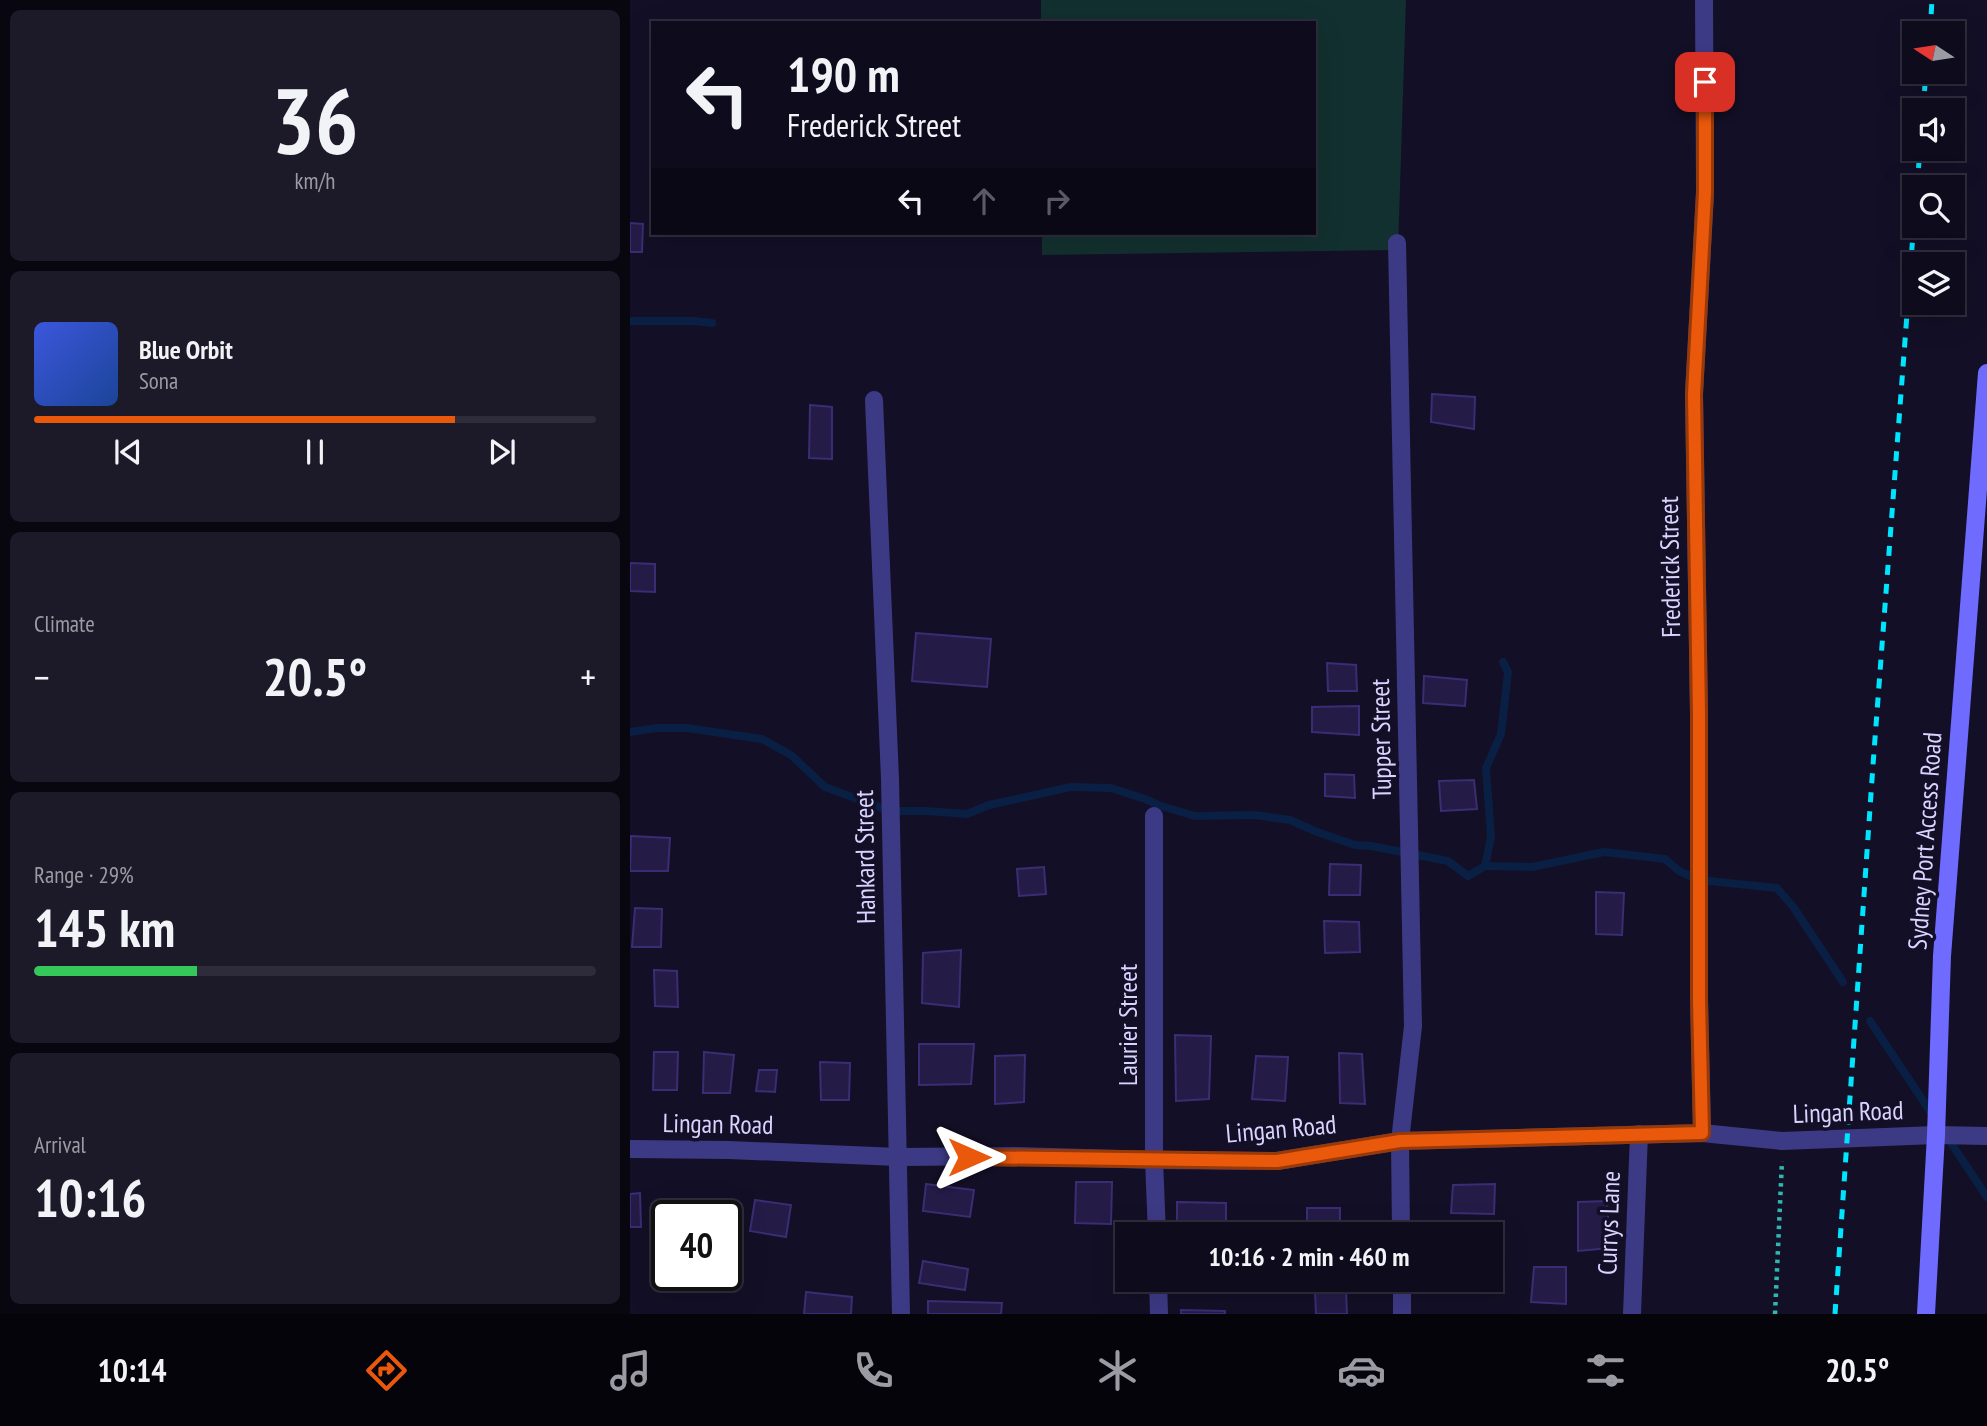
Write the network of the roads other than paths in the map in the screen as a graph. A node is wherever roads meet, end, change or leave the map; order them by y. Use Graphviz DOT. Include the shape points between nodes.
graph roads {
  1 [pos="1704,0"];
  2 [pos="1397,243"];
  3 [pos="1987,373"];
  4 [pos="874,400"];
  5 [pos="1154,816"];
  6 [pos="1702,1133"];
  7 [pos="1639,1134"];
  8 [pos="1936,1135"];
  9 [pos="1987,1136"];
  10 [pos="1400,1141"];
  11 [pos="630,1149"];
  12 [pos="898,1157"];
  13 [pos="1154,1160"];
  14 [pos="1157,1222"];
  15 [pos="1401,1222"];
  16 [pos="1158,1292"];
  17 [pos="1402,1292"];
  18 [pos="901,1314"];
  19 [pos="1159,1314"];
  20 [pos="1402,1314"];
  21 [pos="1632,1314"];
  22 [pos="1926,1314"];
  1 -- 6 [label="street, Frederick Street" via="1705,192 1694,394"];
  2 -- 10 [label="street, Tupper Street" via="1413,1026"];
  3 -- 8 [label="main road, Sydney Port Access Road" via="1942,956"];
  4 -- 12 [label="street, Hankard Street" via="890,790"];
  5 -- 13 [label="street, Laurier Street"];
  6 -- 7 [label="street, Lingan Road"];
  6 -- 8 [label="street, Lingan Road" via="1782,1140"];
  7 -- 10 [label="street, Lingan Road"];
  7 -- 21 [label="street, Currys Lane"];
  8 -- 9 [label="street, Lingan Road"];
  8 -- 22 [label="main road, Sydney Port Access Road"];
  10 -- 13 [label="street, Lingan Road" via="1277,1161"];
  10 -- 15 [label="street, Tupper Street"];
  11 -- 12 [label="street, Lingan Road"];
  12 -- 13 [label="street, Lingan Road"];
  12 -- 18 [label="street, Hankard Street"];
  13 -- 14 [label="street, Laurier Street"];
  16 -- 19 [label="street"];
  17 -- 20 [label="street"];
}
